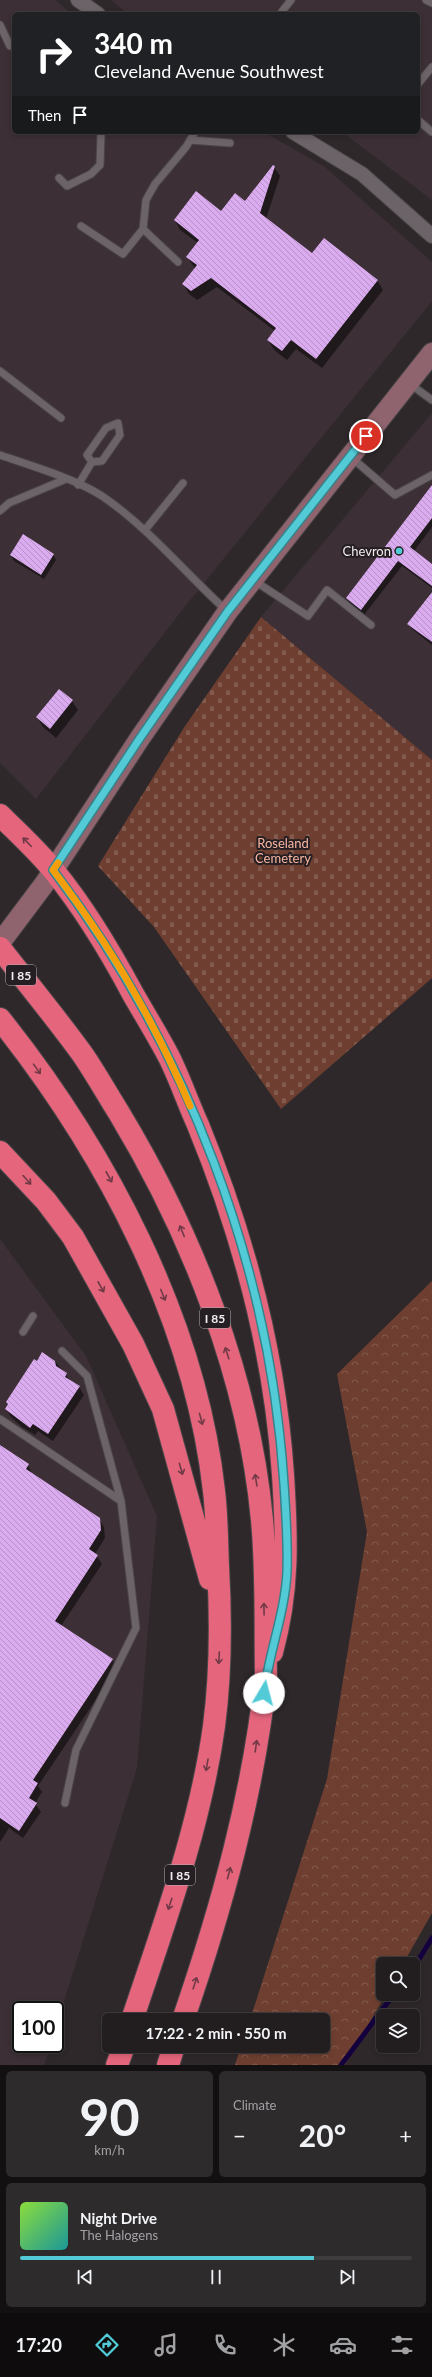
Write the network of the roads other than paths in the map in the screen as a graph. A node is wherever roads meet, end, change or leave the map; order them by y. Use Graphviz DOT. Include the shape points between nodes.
graph roads {
  1 [pos="78,0"];
  2 [pos="291,0"];
  3 [pos="426,0"];
  4 [pos="432,3"];
  5 [pos="95,12"];
  6 [pos="282,12"];
  7 [pos="0,24"];
  8 [pos="12,44"];
  9 [pos="432,67"];
  10 [pos="420,82"];
  11 [pos="420,122"];
  12 [pos="432,132"];
  13 [pos="101,134"];
  14 [pos="194,134"];
  15 [pos="296,134"];
  16 [pos="190,140"];
  17 [pos="230,143"];
  18 [pos="59,178"];
  19 [pos="81,226"];
  20 [pos="143,229"];
  21 [pos="432,236"];
  22 [pos="178,262"];
  23 [pos="432,353"];
  24 [pos="0,371"];
  25 [pos="409,382"];
  26 [pos="432,400"];
  27 [pos="61,418"];
  28 [pos="0,455"];
  29 [pos="350,456"];
  30 [pos="92,462"];
  31 [pos="432,475"];
  32 [pos="66,480"];
  33 [pos="183,483"];
  34 [pos="78,485"];
  35 [pos="0,510"];
  36 [pos="144,530"];
  37 [pos="252,579"];
  38 [pos="228,611"];
  39 [pos="370,625"];
  40 [pos="0,815"];
  41 [pos="53,870"];
  42 [pos="0,942"];
  43 [pos="0,948"];
  44 [pos="0,1019"];
  45 [pos="0,1152"];
  46 [pos="33,1316"];
  47 [pos="23,1332"];
  48 [pos="62,1351"];
  49 [pos="0,1419"];
  50 [pos="121,1501"];
  51 [pos="221,1619"];
  52 [pos="266,1676"];
  53 [pos="65,1803"];
  54 [pos="134,2013"];
  55 [pos="185,2013"];
  56 [pos="121,2053"];
  57 [pos="172,2053"];
  58 [pos="117,2065"];
  59 [pos="168,2065"];
  1 -- 5 [label="street"];
  2 -- 6 [label="lane"];
  3 -- 4 [label="lane"];
  7 -- 8 [label="lane" via="10,46"];
  9 -- 10 [label="lane"];
  11 -- 12 [label="lane"];
  13 -- 18 [label="lane" via="100,165 78,183 67,186"];
  14 -- 16 [label="lane"];
  15 -- 21 [label="street" via="362,174"];
  16 -- 17 [label="lane"];
  16 -- 20 [label="lane" via="155,184 146,200"];
  19 -- 20 [label="lane" via="123,254"];
  20 -- 22 [label="lane"];
  23 -- 25 [label="main road"];
  24 -- 27 [label="lane"];
  25 -- 26 [label="lane"];
  25 -- 29 [label="main road"];
  28 -- 32 [label="lane"];
  29 -- 31 [label="lane" via="395,495"];
  29 -- 37 [label="main road"];
  30 -- 30 [label="lane" via="102,461 120,435 118,423 106,428 88,455"];
  30 -- 34 [label="lane"];
  32 -- 34 [label="lane"];
  32 -- 35 [label="lane" via="9,503"];
  33 -- 36 [label="lane"];
  34 -- 36 [label="lane" via="100,495"];
  36 -- 38 [label="lane" via="198,586"];
  37 -- 38 [label="main road"];
  37 -- 39 [label="lane" via="308,616 327,590"];
  38 -- 41 [label="main road"];
  41 -- 40 [label="highway, one-way"];
  41 -- 42 [label="main road"];
  41 -- 52 [label="highway" via="108,948 170,1059 216,1168 254,1290 270,1362 280,1428 286,1522 287,1572 282,1618"];
  52 -- 43 [label="highway, I 85, one-way" via="262,1521 249,1440 227,1352 203,1281 147,1160 84,1056"];
  44 -- 51 [label="highway, I 85, one-way" via="78,1128 110,1178 173,1318 203,1427 214,1491"];
  45 -- 51 [label="highway, one-way" via="46,1201 73,1237 133,1344 163,1409"];
  46 -- 47 [label="lane"];
  48 -- 50 [label="lane" via="87,1376"];
  49 -- 50 [label="lane"];
  50 -- 53 [label="lane" via="136,1628 76,1750"];
  51 -- 54 [label="highway, I 85, one-way" via="214,1726 203,1786 186,1855"];
  55 -- 52 [label="highway, I 85, one-way" via="218,1911 252,1779"];
  56 -- 58 [label="highway"];
  57 -- 59 [label="highway"];
}
